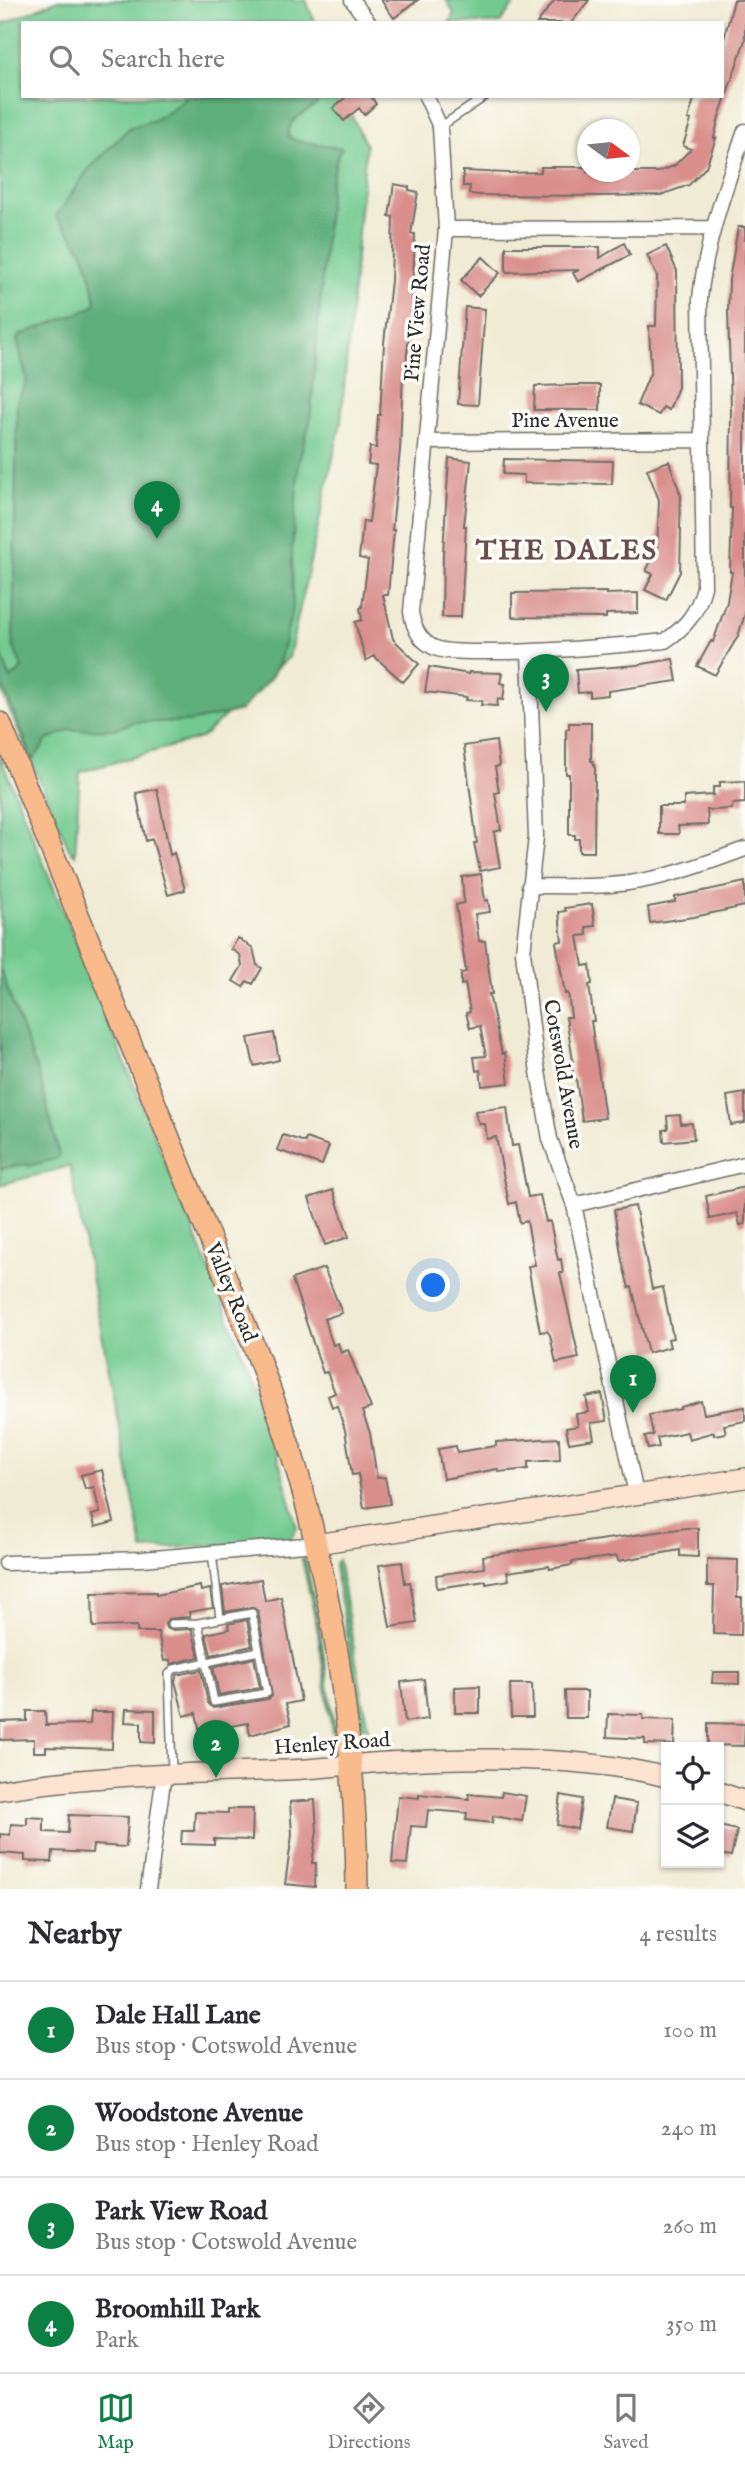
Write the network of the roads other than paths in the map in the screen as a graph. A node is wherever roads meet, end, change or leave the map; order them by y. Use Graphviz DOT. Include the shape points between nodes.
graph roads {
  1 [pos="352,0"];
  2 [pos="368,21"];
  3 [pos="427,98"];
  4 [pos="483,98"];
  5 [pos="440,127"];
  6 [pos="745,131"];
  7 [pos="446,229"];
  8 [pos="712,229"];
  9 [pos="702,440"];
  10 [pos="428,442"];
  11 [pos="529,653"];
  12 [pos="0,723"];
  13 [pos="745,849"];
  14 [pos="529,886"];
  15 [pos="745,1164"];
  16 [pos="574,1205"];
  17 [pos="745,1478"];
  18 [pos="636,1494"];
  19 [pos="316,1544"];
  20 [pos="212,1552"];
  21 [pos="6,1563"];
  22 [pos="220,1618"];
  23 [pos="198,1623"];
  24 [pos="171,1624"];
  25 [pos="259,1651"];
  26 [pos="206,1664"];
  27 [pos="352,1765"];
  28 [pos="168,1773"];
  29 [pos="661,1776"];
  30 [pos="0,1790"];
  31 [pos="724,1794"];
  32 [pos="745,1801"];
  33 [pos="148,1889"];
  34 [pos="358,1889"];
  1 -- 2 [label="street"];
  3 -- 5 [label="street"];
  4 -- 5 [label="lane"];
  5 -- 7 [label="street"];
  6 -- 8 [label="street"];
  7 -- 8 [label="street, Pine View Road"];
  7 -- 10 [label="street, Pine View Road"];
  8 -- 9 [label="street" via="700,299"];
  9 -- 10 [label="street, Pine Avenue"];
  9 -- 11 [label="street" via="704,587 690,619 664,642"];
  10 -- 11 [label="street, Pine View Road" via="413,625 434,648"];
  11 -- 14 [label="street, Cotswold Avenue" via="536,837"];
  12 -- 19 [label="main road, Valley Road" via="260,1359"];
  13 -- 14 [label="street" via="696,867 611,885"];
  14 -- 16 [label="street, Cotswold Avenue" via="523,952 536,1060 550,1139"];
  15 -- 16 [label="street"];
  16 -- 18 [label="street, Cotswold Avenue"];
  17 -- 18 [label="street"];
  18 -- 19 [label="street"];
  19 -- 20 [label="street"];
  19 -- 27 [label="main road, Valley Road"];
  20 -- 21 [label="street"];
  20 -- 22 [label="lane"];
  22 -- 23 [label="lane"];
  22 -- 25 [label="lane" via="252,1613"];
  23 -- 24 [label="lane"];
  23 -- 26 [label="lane"];
  25 -- 26 [label="lane"];
  25 -- 26 [label="lane" via="267,1693 214,1702"];
  26 -- 28 [label="lane" via="174,1669 169,1674"];
  27 -- 28 [label="street, Henley Road"];
  27 -- 29 [label="street, Henley Road" via="463,1759 624,1768"];
  27 -- 34 [label="main road, Valley Road"];
  28 -- 30 [label="street, Henley Road"];
  28 -- 33 [label="street"];
  31 -- 32 [label="street"];
}
